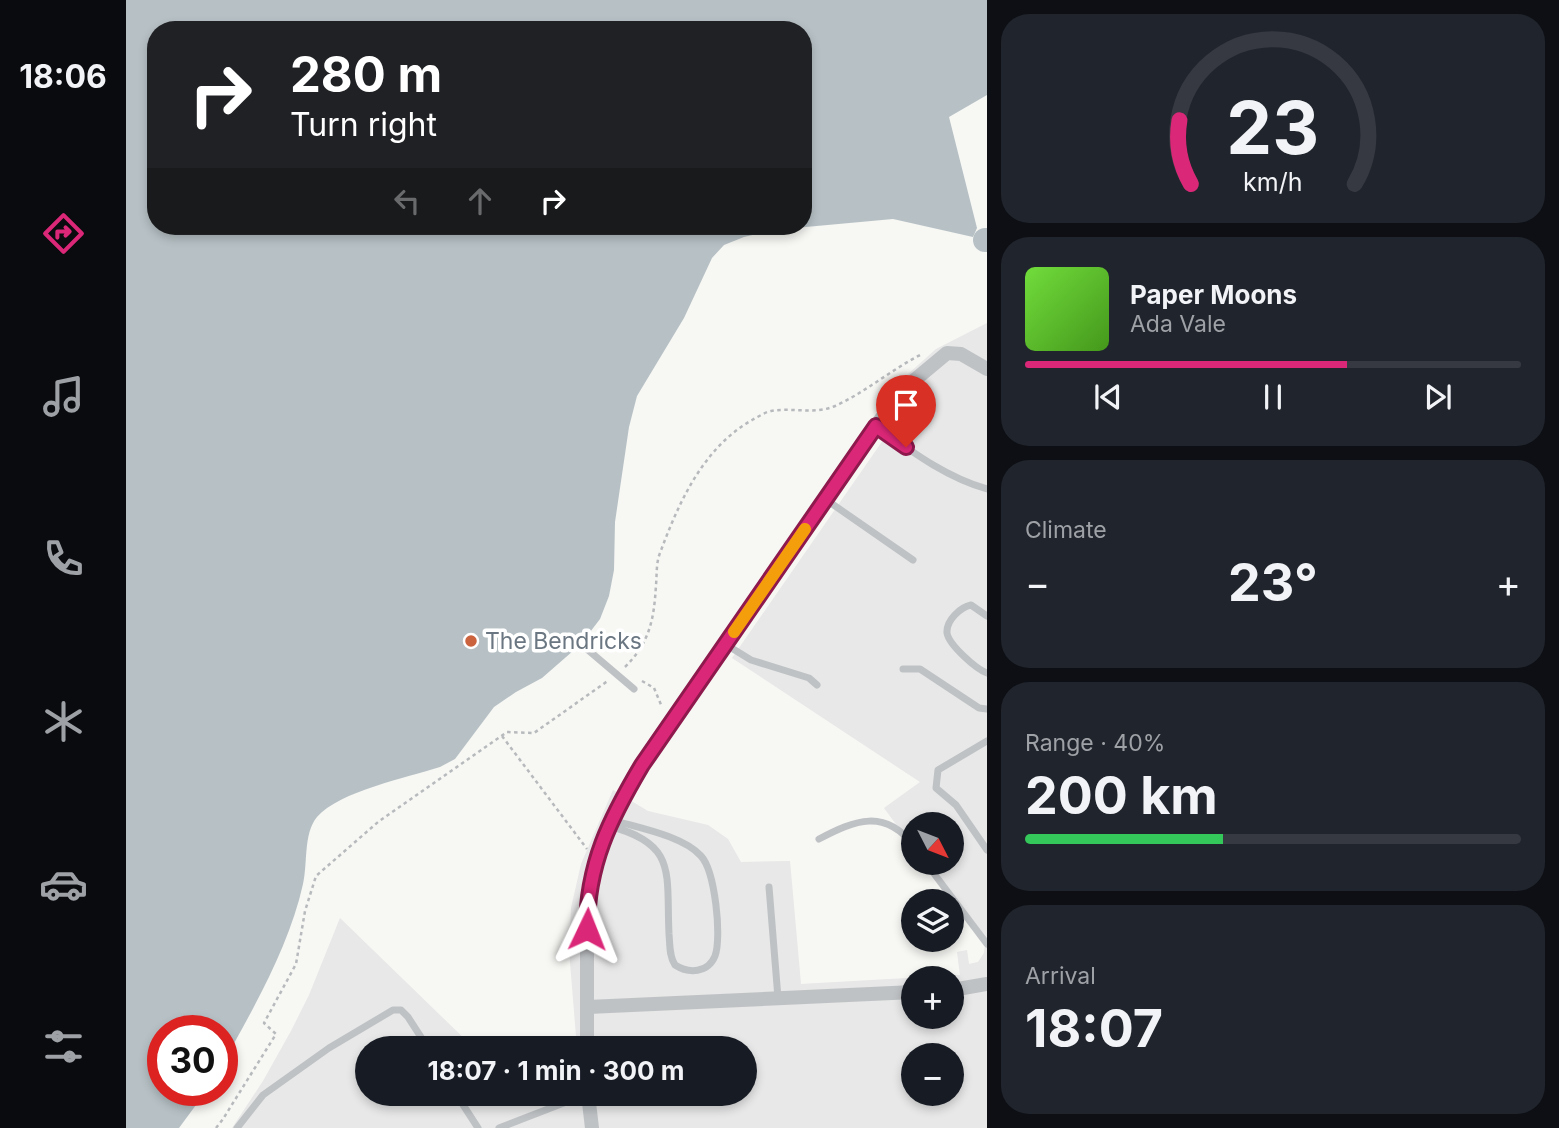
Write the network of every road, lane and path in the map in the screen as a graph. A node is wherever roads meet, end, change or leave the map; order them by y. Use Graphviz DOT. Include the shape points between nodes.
graph roads {
  1 [pos="944,354"];
  2 [pos="987,369"];
  3 [pos="876,426"];
  4 [pos="987,489"];
  5 [pos="825,499"];
  6 [pos="914,560"];
  7 [pos="987,616"];
  8 [pos="581,644"];
  9 [pos="725,644"];
  10 [pos="903,668"];
  11 [pos="987,673"];
  12 [pos="617,674"];
  13 [pos="817,685"];
  14 [pos="631,686"];
  15 [pos="987,709"];
  16 [pos="672,721"];
  17 [pos="502,736"];
  18 [pos="987,741"];
  19 [pos="610,823"];
  20 [pos="901,831"];
  21 [pos="819,839"];
  22 [pos="987,850"];
  23 [pos="595,860"];
  24 [pos="935,875"];
  25 [pos="769,887"];
  26 [pos="987,944"];
  27 [pos="987,984"];
  28 [pos="964,988"];
  29 [pos="901,993"];
  30 [pos="778,998"];
  31 [pos="588,1007"];
  32 [pos="420,1036"];
  33 [pos="587,1036"];
  34 [pos="464,1106"];
  35 [pos="557,1106"];
  36 [pos="589,1106"];
  37 [pos="216,1128"];
  38 [pos="237,1128"];
  39 [pos="478,1128"];
  40 [pos="499,1128"];
  41 [pos="592,1128"];
  1 -- 2 [label="street" via="961,354"];
  1 -- 3 [label="street" via="899,393"];
  1 -- 12 [label="path" via="937,347 834,406 809,412 771,411 735,429 709,456 686,491 657,559 650,632 639,652"];
  3 -- 4 [label="lane" via="950,475"];
  3 -- 5 [label="street"];
  5 -- 6 [label="lane"];
  5 -- 9 [label="street"];
  7 -- 11 [label="lane" via="971,605 964,607 947,633 970,663"];
  8 -- 12 [label="lane"];
  9 -- 13 [label="lane" via="751,660 809,678"];
  9 -- 16 [label="street"];
  10 -- 15 [label="lane" via="920,669"];
  12 -- 14 [label="lane"];
  12 -- 17 [label="path" via="534,733 507,732"];
  14 -- 16 [label="path" via="638,681 649,683"];
  16 -- 19 [label="street"];
  17 -- 23 [label="path"];
  17 -- 37 [label="path" via="378,822 316,876 296,964 264,1023 276,1034"];
  18 -- 22 [label="lane" via="938,770 936,788 956,805"];
  19 -- 19 [label="lane" via="680,842 706,862 715,891 717,949 708,966 698,971 675,965 670,954 663,858 645,839"];
  19 -- 23 [label="street"];
  20 -- 21 [label="lane" via="873,820 845,825"];
  23 -- 31 [label="street" via="587,903"];
  24 -- 26 [label="lane"];
  25 -- 30 [label="lane"];
  27 -- 28 [label="street"];
  29 -- 30 [label="street"];
  30 -- 31 [label="street"];
  31 -- 33 [label="street"];
  32 -- 38 [label="lane" via="401,1010 393,1010 263,1095"];
  34 -- 39 [label="lane"];
  35 -- 40 [label="lane"];
  36 -- 41 [label="street"];
}
